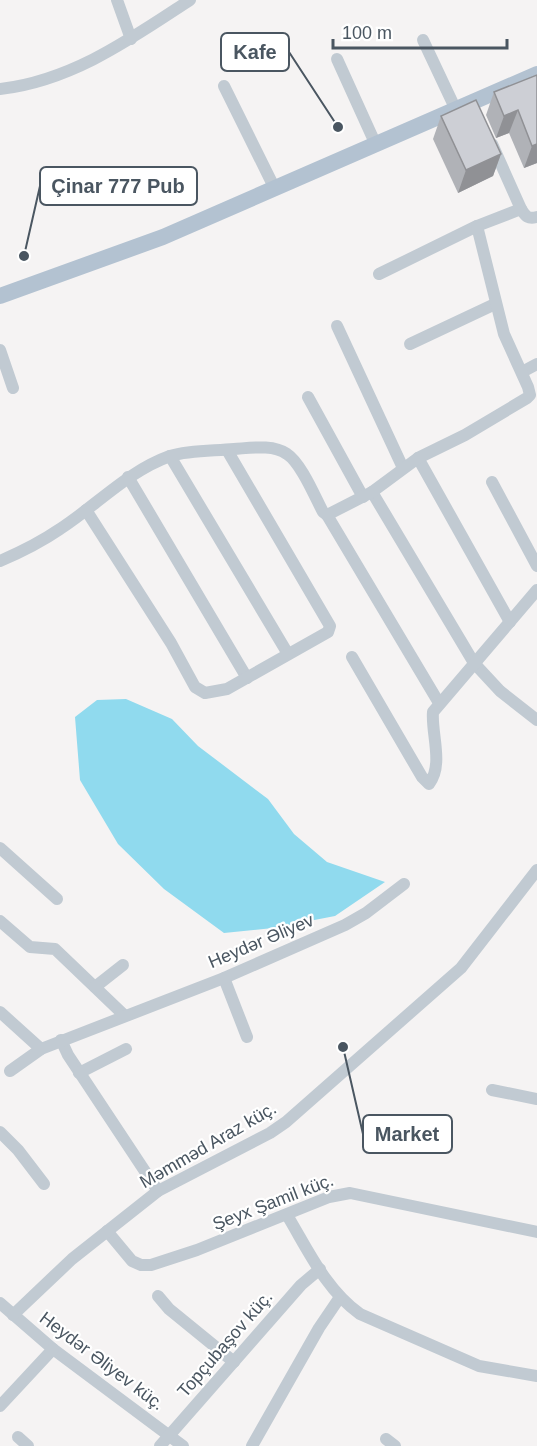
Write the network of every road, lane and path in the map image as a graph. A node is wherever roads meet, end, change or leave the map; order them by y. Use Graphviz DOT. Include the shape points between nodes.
graph roads {
  1 [pos="117,0"];
  2 [pos="190,0"];
  3 [pos="131,39"];
  4 [pos="423,40"];
  5 [pos="337,59"];
  6 [pos="537,74"];
  7 [pos="224,86"];
  8 [pos="0,89"];
  9 [pos="456,110"];
  10 [pos="488,134"];
  11 [pos="376,145"];
  12 [pos="275,189"];
  13 [pos="521,209"];
  14 [pos="537,217"];
  15 [pos="477,226"];
  16 [pos="379,273"];
  17 [pos="0,296"];
  18 [pos="495,304"];
  19 [pos="337,327"];
  20 [pos="410,344"];
  21 [pos="0,351"];
  22 [pos="537,364"];
  23 [pos="522,372"];
  24 [pos="13,388"];
  25 [pos="308,397"];
  26 [pos="227,450"];
  27 [pos="170,456"];
  28 [pos="418,458"];
  29 [pos="404,468"];
  30 [pos="128,477"];
  31 [pos="492,482"];
  32 [pos="367,494"];
  33 [pos="86,510"];
  34 [pos="327,515"];
  35 [pos="0,561"];
  36 [pos="537,566"];
  37 [pos="537,590"];
  38 [pos="510,622"];
  39 [pos="288,654"];
  40 [pos="352,657"];
  41 [pos="474,663"];
  42 [pos="247,678"];
  43 [pos="439,703"];
  44 [pos="537,720"];
  45 [pos="0,848"];
  46 [pos="537,870"];
  47 [pos="404,884"];
  48 [pos="57,899"];
  49 [pos="0,921"];
  50 [pos="123,966"];
  51 [pos="224,978"];
  52 [pos="95,987"];
  53 [pos="0,1012"];
  54 [pos="124,1015"];
  55 [pos="247,1037"];
  56 [pos="61,1040"];
  57 [pos="41,1048"];
  58 [pos="126,1048"];
  59 [pos="10,1071"];
  60 [pos="79,1073"];
  61 [pos="492,1090"];
  62 [pos="537,1099"];
  63 [pos="0,1132"];
  64 [pos="44,1184"];
  65 [pos="158,1191"];
  66 [pos="287,1215"];
  67 [pos="107,1231"];
  68 [pos="537,1232"];
  69 [pos="320,1269"];
  70 [pos="158,1296"];
  71 [pos="340,1297"];
  72 [pos="0,1303"];
  73 [pos="13,1315"];
  74 [pos="53,1349"];
  75 [pos="234,1362"];
  76 [pos="537,1376"];
  77 [pos="0,1406"];
  78 [pos="169,1435"];
  79 [pos="18,1437"];
  80 [pos="28,1446"];
  81 [pos="160,1446"];
  82 [pos="183,1446"];
  83 [pos="252,1446"];
  1 -- 3 [label="street"];
  2 -- 3 [label="street"];
  3 -- 8 [label="street" via="65,72"];
  4 -- 9 [label="street"];
  5 -- 11 [label="street"];
  6 -- 9 [label="main road" via="476,107"];
  7 -- 12 [label="street"];
  9 -- 11 [label="main road"];
  10 -- 13 [label="street"];
  11 -- 12 [label="main road"];
  12 -- 17 [label="main road" via="127,251"];
  13 -- 14 [label="street" via="525,216"];
  13 -- 15 [label="street"];
  15 -- 16 [label="street"];
  15 -- 18 [label="street"];
  18 -- 20 [label="street"];
  18 -- 23 [label="street"];
  19 -- 29 [label="street"];
  21 -- 24 [label="street"];
  22 -- 23 [label="street"];
  23 -- 28 [label="street" via="530,395 527,398"];
  25 -- 32 [label="street"];
  26 -- 27 [label="street"];
  26 -- 34 [label="street" via="268,448 288,454"];
  26 -- 39 [label="street" via="329,621 328,632"];
  27 -- 30 [label="street"];
  27 -- 39 [label="street"];
  28 -- 29 [label="street"];
  28 -- 38 [label="street"];
  29 -- 32 [label="street"];
  30 -- 33 [label="street"];
  30 -- 42 [label="street"];
  31 -- 36 [label="street"];
  32 -- 34 [label="street"];
  32 -- 41 [label="street"];
  33 -- 35 [label="street" via="36,545"];
  33 -- 42 [label="street" via="195,687 205,693 227,689"];
  34 -- 43 [label="street"];
  37 -- 38 [label="street"];
  38 -- 41 [label="street"];
  39 -- 42 [label="street"];
  40 -- 43 [label="street" via="427,783 431,782 436,761 432,721"];
  41 -- 43 [label="street"];
  41 -- 44 [label="street" via="500,691"];
  45 -- 48 [label="street"];
  46 -- 65 [label="street, Məmməd Araz küç." via="461,968 286,1122"];
  47 -- 51 [label="street, Heydər Əliyev" via="345,925"];
  49 -- 52 [label="street" via="30,947 55,949"];
  50 -- 52 [label="street"];
  51 -- 54 [label="street, Heydər Əliyev"];
  51 -- 55 [label="street"];
  52 -- 54 [label="street"];
  53 -- 57 [label="street"];
  54 -- 56 [label="street, Heydər Əliyev"];
  56 -- 57 [label="street, Heydər Əliyev"];
  56 -- 60 [label="street"];
  57 -- 59 [label="street, Heydər Əliyev"];
  58 -- 60 [label="street"];
  60 -- 65 [label="street"];
  61 -- 62 [label="street"];
  63 -- 64 [label="street"];
  65 -- 67 [label="street, Məmməd Araz küç."];
  66 -- 67 [label="street, Şeyx Şamil küç." via="151,1265 132,1261"];
  66 -- 68 [label="street, Şeyx Şamil küç." via="329,1197 350,1193"];
  66 -- 69 [label="street"];
  67 -- 73 [label="street, Məmməd Araz küç."];
  69 -- 71 [label="street"];
  69 -- 75 [label="street, Topçubaşov küç." via="301,1285"];
  70 -- 75 [label="street"];
  71 -- 76 [label="street" via="360,1314 479,1366"];
  71 -- 83 [label="street"];
  72 -- 73 [label="street, Heydər Əliyev küç."];
  73 -- 74 [label="street, Heydər Əliyev küç."];
  74 -- 77 [label="street"];
  74 -- 78 [label="street, Heydər Əliyev küç."];
  75 -- 78 [label="street, Topçubaşov küç."];
  78 -- 81 [label="street, Topçubaşov küç."];
  78 -- 82 [label="street, Heydər Əliyev küç."];
  79 -- 80 [label="street"];
}
